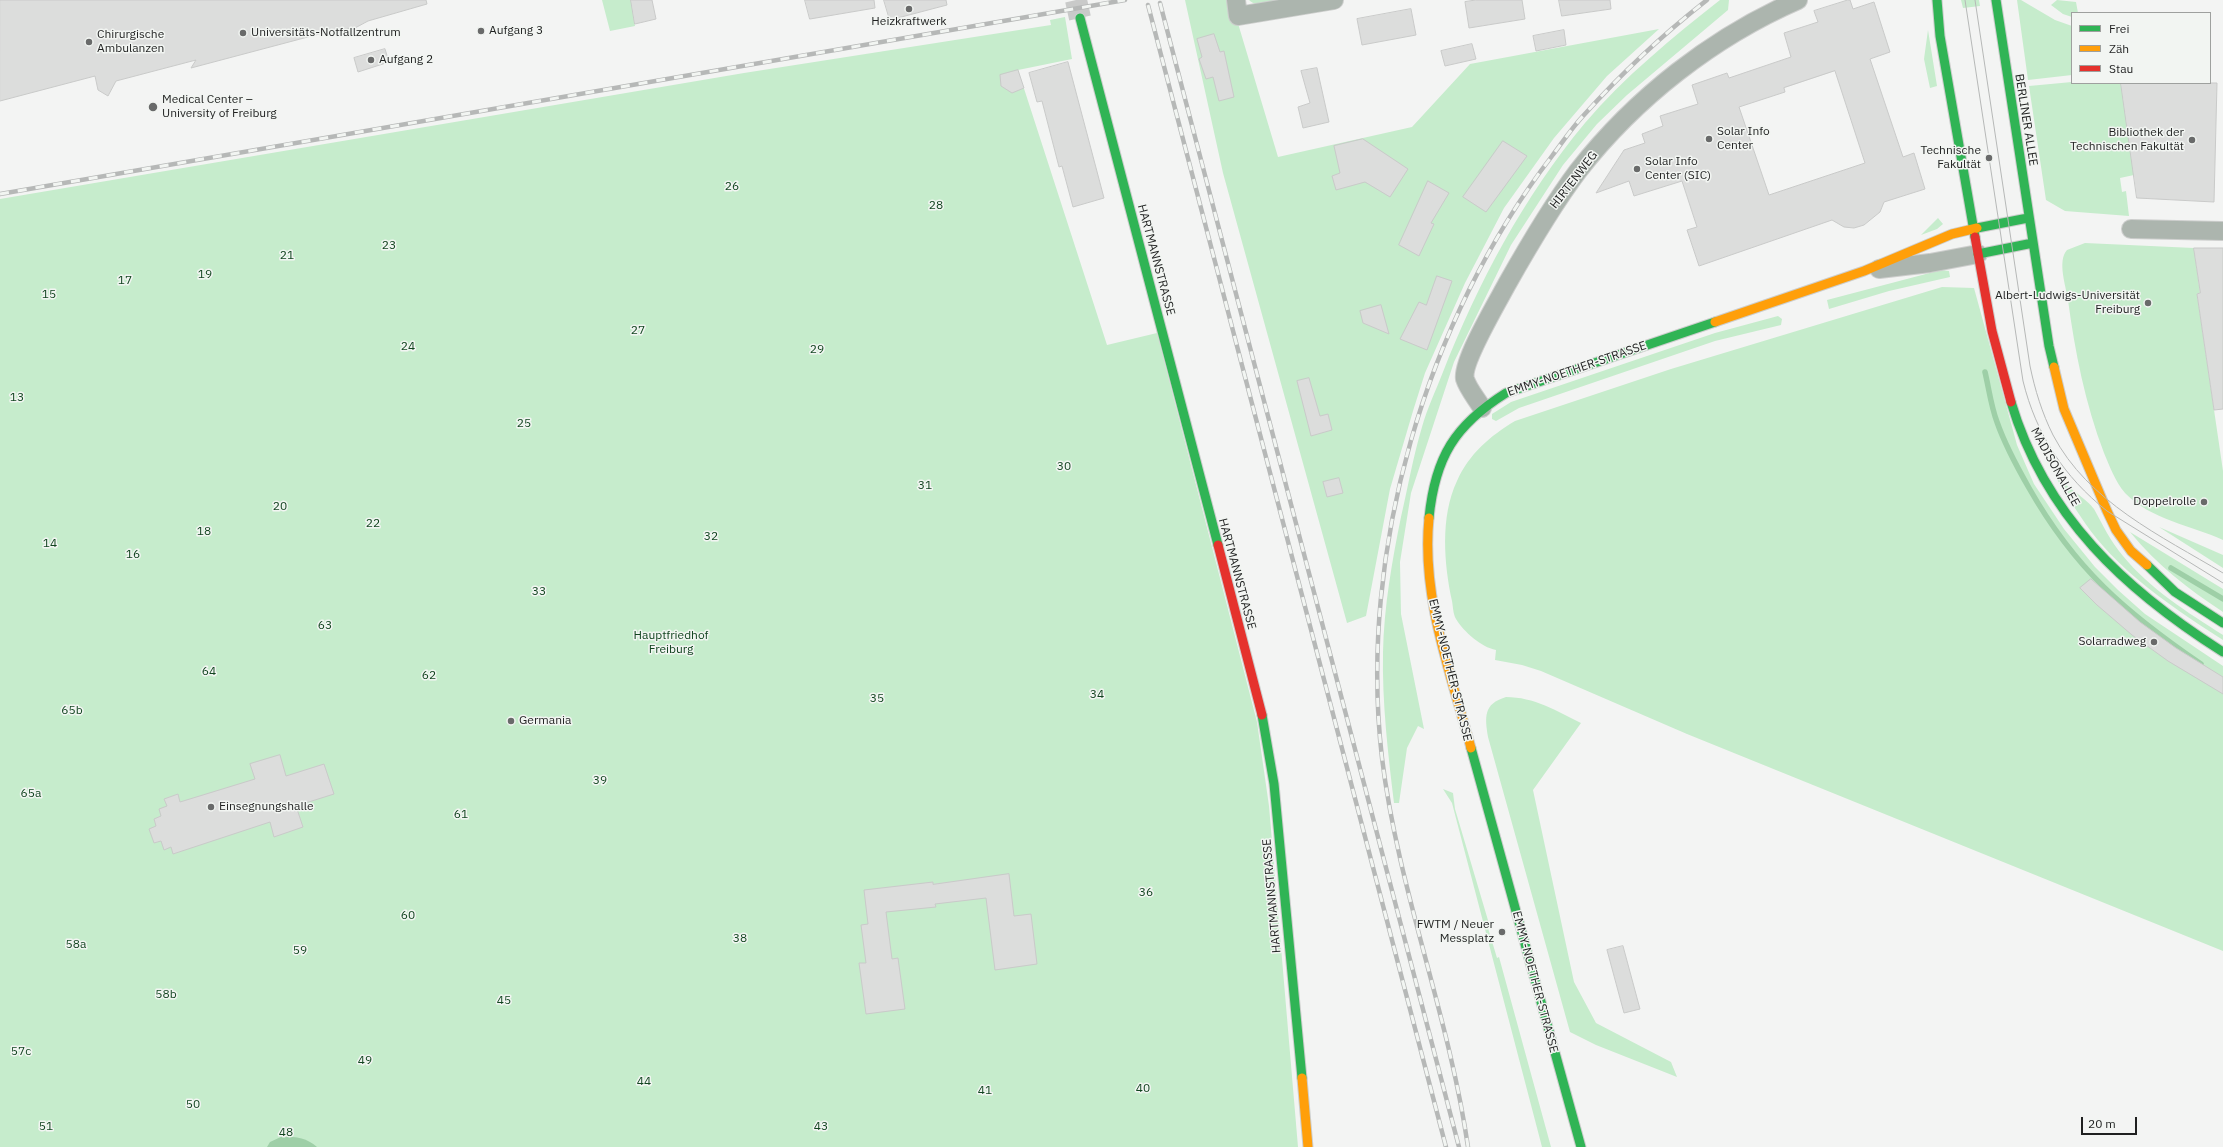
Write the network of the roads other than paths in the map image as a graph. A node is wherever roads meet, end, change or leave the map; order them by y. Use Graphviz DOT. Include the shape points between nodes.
graph roads {
  1 [pos="1236,0"];
  2 [pos="1334,0"];
  3 [pos="1798,0"];
  4 [pos="1936,0"];
  5 [pos="1996,0"];
  6 [pos="1769,6"];
  7 [pos="1080,18"];
  8 [pos="2028,218"];
  9 [pos="1974,228"];
  10 [pos="2131,229"];
  11 [pos="2223,230"];
  12 [pos="2033,243"];
  13 [pos="1978,254"];
  14 [pos="1864,271"];
  15 [pos="1482,408"];
  16 [pos="2223,623"];
  17 [pos="2223,652"];
  18 [pos="1308,1147"];
  19 [pos="1581,1147"];
  1 -- 2 [label="street" via="1238,16"];
  3 -- 6 [label="street, HIRTENWEG"];
  4 -- 9 [label="street"];
  5 -- 8 [label="street, BERLINER ALLEE"];
  6 -- 15 [label="street, HIRTENWEG" via="1695,58 1632,111 1579,171 1542,223 1466,363 1465,379"];
  7 -- 18 [label="street, HARTMANNSTRASSE" via="1264,722 1274,784"];
  8 -- 9 [label="street, EMMY-NOETHER-STRASSE" via="2006,220"];
  8 -- 12 [label="street, BERLINER ALLEE"];
  9 -- 13 [label="street, MADISONALLEE"];
  9 -- 14 [label="street, EMMY-NOETHER-STRASSE" via="1939,239"];
  10 -- 11 [label="street"];
  12 -- 13 [label="street"];
  12 -- 16 [label="street" via="2049,346 2064,409 2116,530 2151,572 2175,592"];
  13 -- 14 [label="street, EMMY-NOETHER-STRASSE"];
  13 -- 17 [label="street, MADISONALLEE" via="2010,403 2024,439 2051,490 2068,517 2124,581 2181,626"];
  14 -- 15 [label="street, EMMY-NOETHER-STRASSE" via="1525,386 1506,393"];
  15 -- 19 [label="street, EMMY-NOETHER-STRASSE" via="1457,435 1444,455 1434,478 1429,510 1427,558 1430,585 1442,647"];
}
